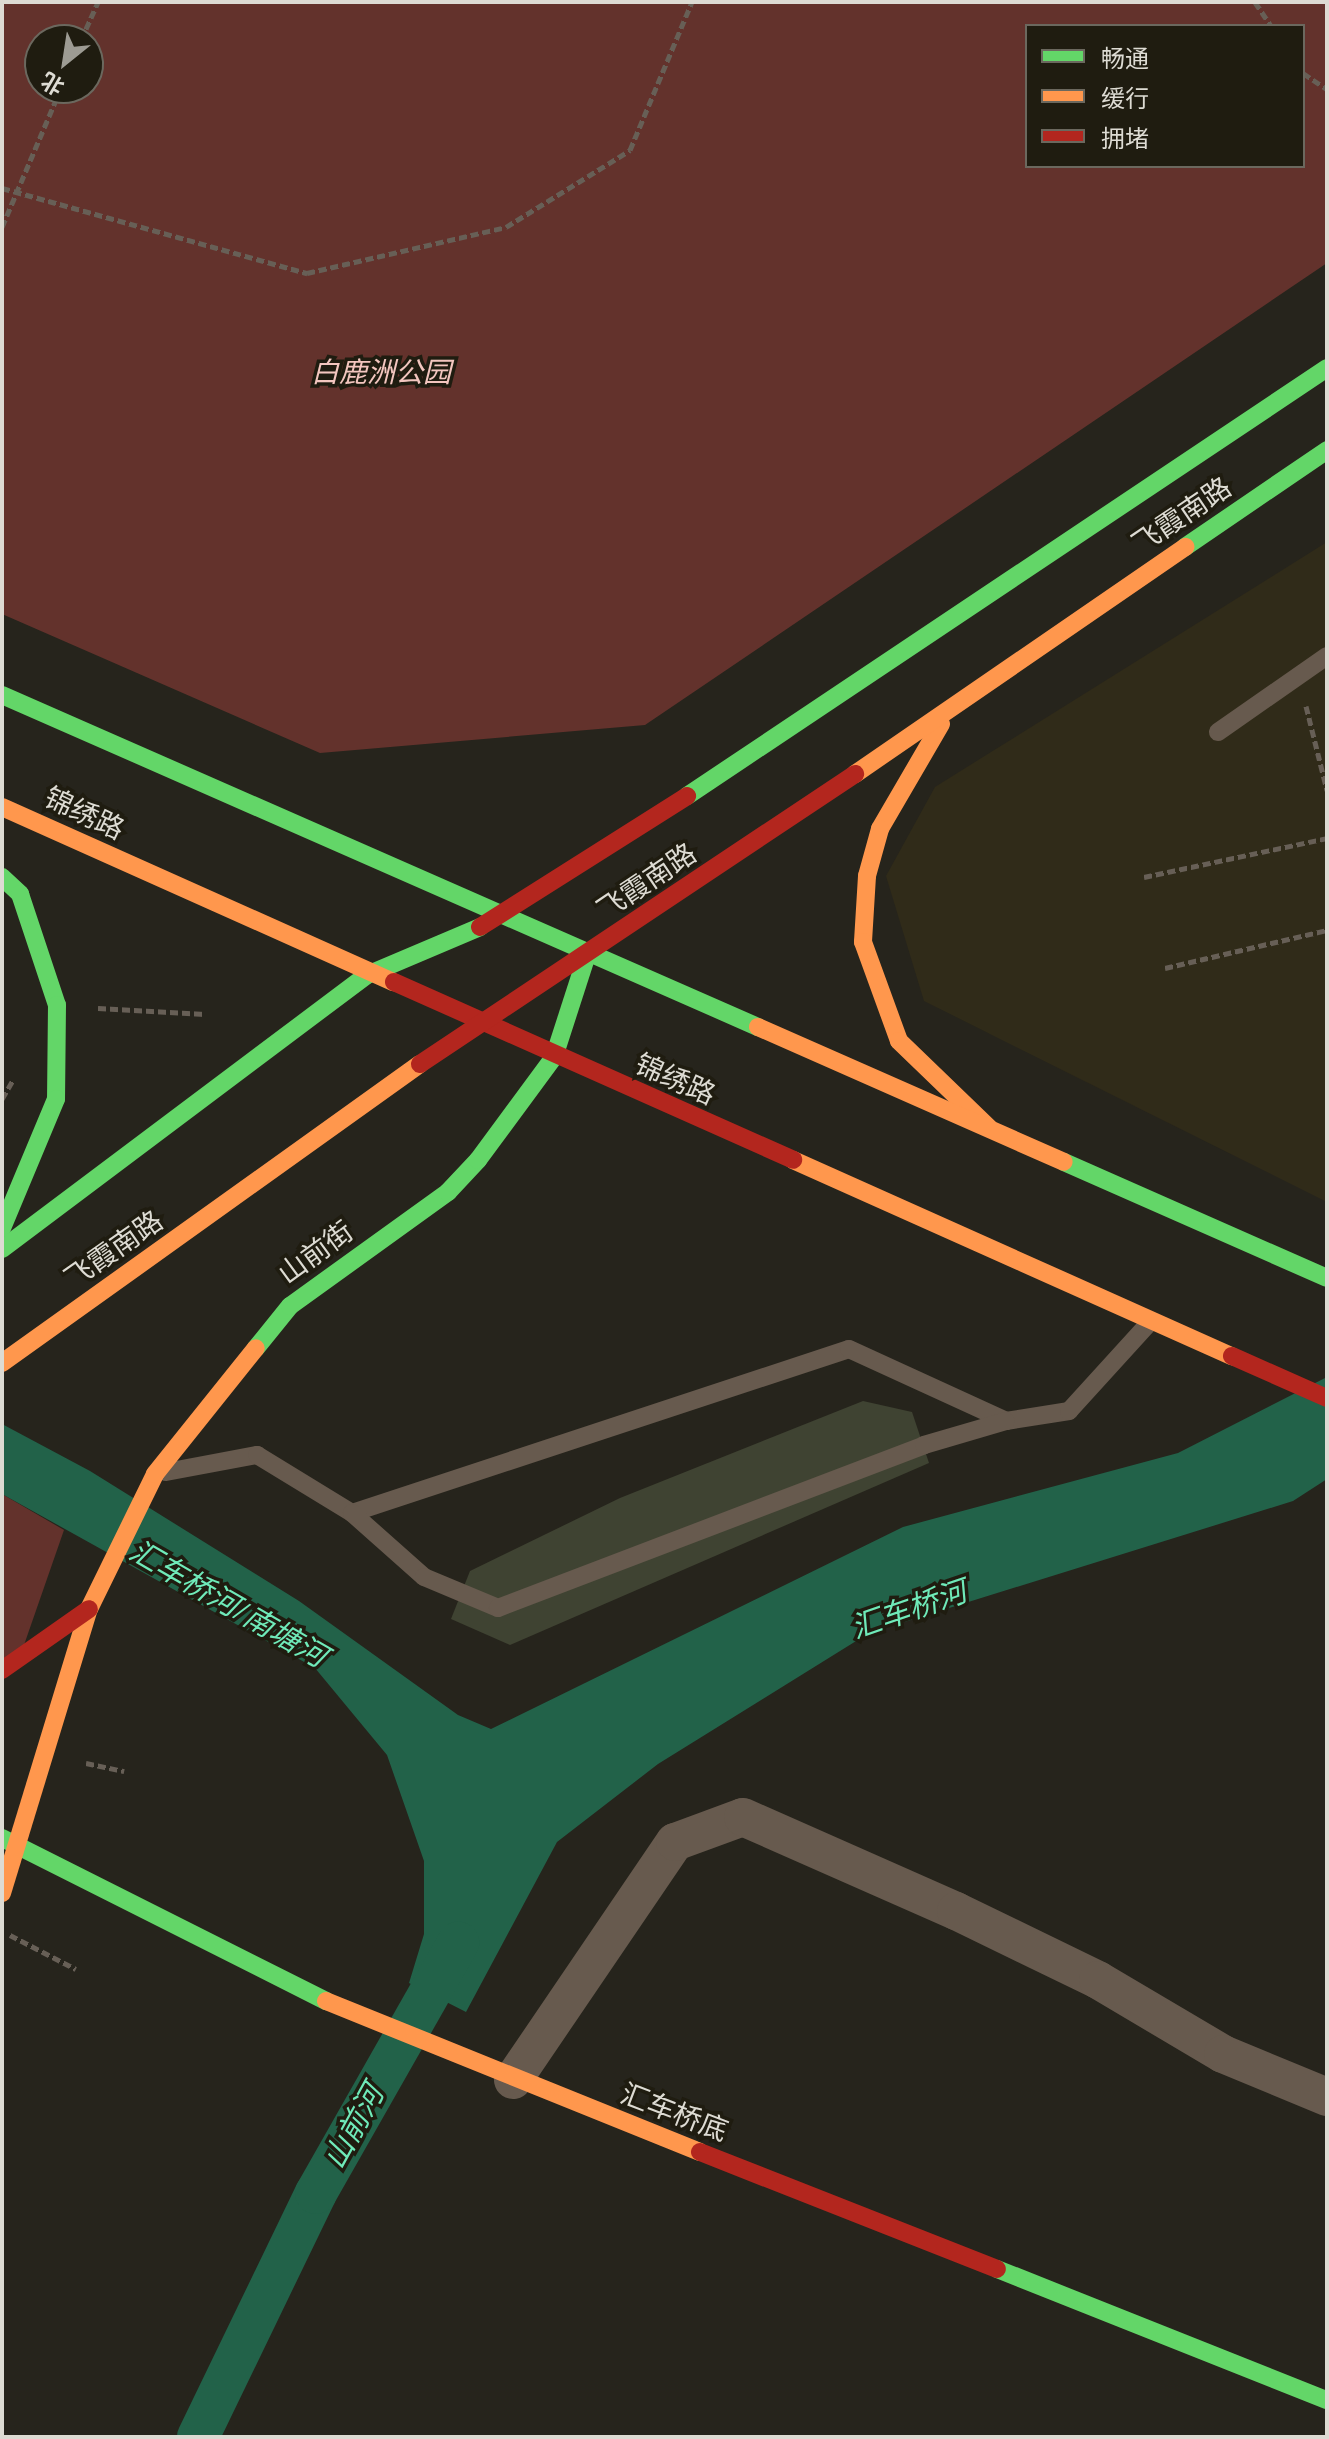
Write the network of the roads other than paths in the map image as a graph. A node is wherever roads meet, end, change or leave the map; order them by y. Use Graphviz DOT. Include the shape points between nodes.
graph roads {
  1 [pos="1327,368"];
  2 [pos="1327,450"];
  3 [pos="1327,656"];
  4 [pos="2,695"];
  5 [pos="952,707"];
  6 [pos="1218,732"];
  7 [pos="2,807"];
  8 [pos="2,877"];
  9 [pos="508,915"];
  10 [pos="586,958"];
  11 [pos="367,975"];
  12 [pos="479,1022"];
  13 [pos="554,1057"];
  14 [pos="996,1135"];
  15 [pos="2,1228"];
  16 [pos="2,1249"];
  17 [pos="1327,1278"];
  18 [pos="1149,1323"];
  19 [pos="2,1363"];
  20 [pos="1327,1398"];
  21 [pos="1006,1421"];
  22 [pos="155,1474"];
  23 [pos="352,1513"];
  24 [pos="92,1602"];
  25 [pos="2,1670"];
  26 [pos="8,1843"];
  27 [pos="2,1893"];
  28 [pos="497,2073"];
  29 [pos="1327,2097"];
  30 [pos="1327,2400"];
  1 -- 9 [label="main road, 飞霞南路"];
  2 -- 5 [label="main road, 飞霞南路"];
  3 -- 6 [label="lane"];
  4 -- 9 [label="main road"];
  5 -- 10 [label="main road, 飞霞南路"];
  5 -- 14 [label="main road" via="880,829 867,876 863,942 899,1041"];
  7 -- 11 [label="main road, 锦绣路"];
  8 -- 15 [label="main road" via="20,894 57,1005 56,1099"];
  9 -- 10 [label="main road"];
  9 -- 11 [label="main road, 飞霞南路"];
  10 -- 12 [label="main road, 飞霞南路"];
  10 -- 13 [label="main road, 山前街"];
  10 -- 14 [label="main road"];
  11 -- 12 [label="main road, 锦绣路"];
  11 -- 16 [label="main road, 飞霞南路"];
  12 -- 13 [label="main road, 锦绣路"];
  12 -- 19 [label="main road, 飞霞南路"];
  13 -- 18 [label="main road, 锦绣路"];
  13 -- 22 [label="main road, 山前街" via="448,1192 290,1306"];
  14 -- 17 [label="main road"];
  18 -- 20 [label="main road, 锦绣路"];
  18 -- 21 [label="lane" via="1069,1411"];
  21 -- 23 [label="lane" via="849,1349"];
  21 -- 23 [label="lane" via="924,1445 498,1608 424,1577"];
  22 -- 23 [label="lane" via="257,1455"];
  22 -- 24 [label="main road, 山前街"];
  24 -- 25 [label="main road, 山前街"];
  24 -- 26 [label="main road, 山前街"];
  26 -- 27 [label="main road, 山前街"];
  26 -- 28 [label="main road, 汇车桥底" via="354,2015"];
  28 -- 29 [label="street" via="675,1842 743,1817 970,1918 1098,1980 1223,2054"];
  28 -- 30 [label="main road, 汇车桥底"];
}
